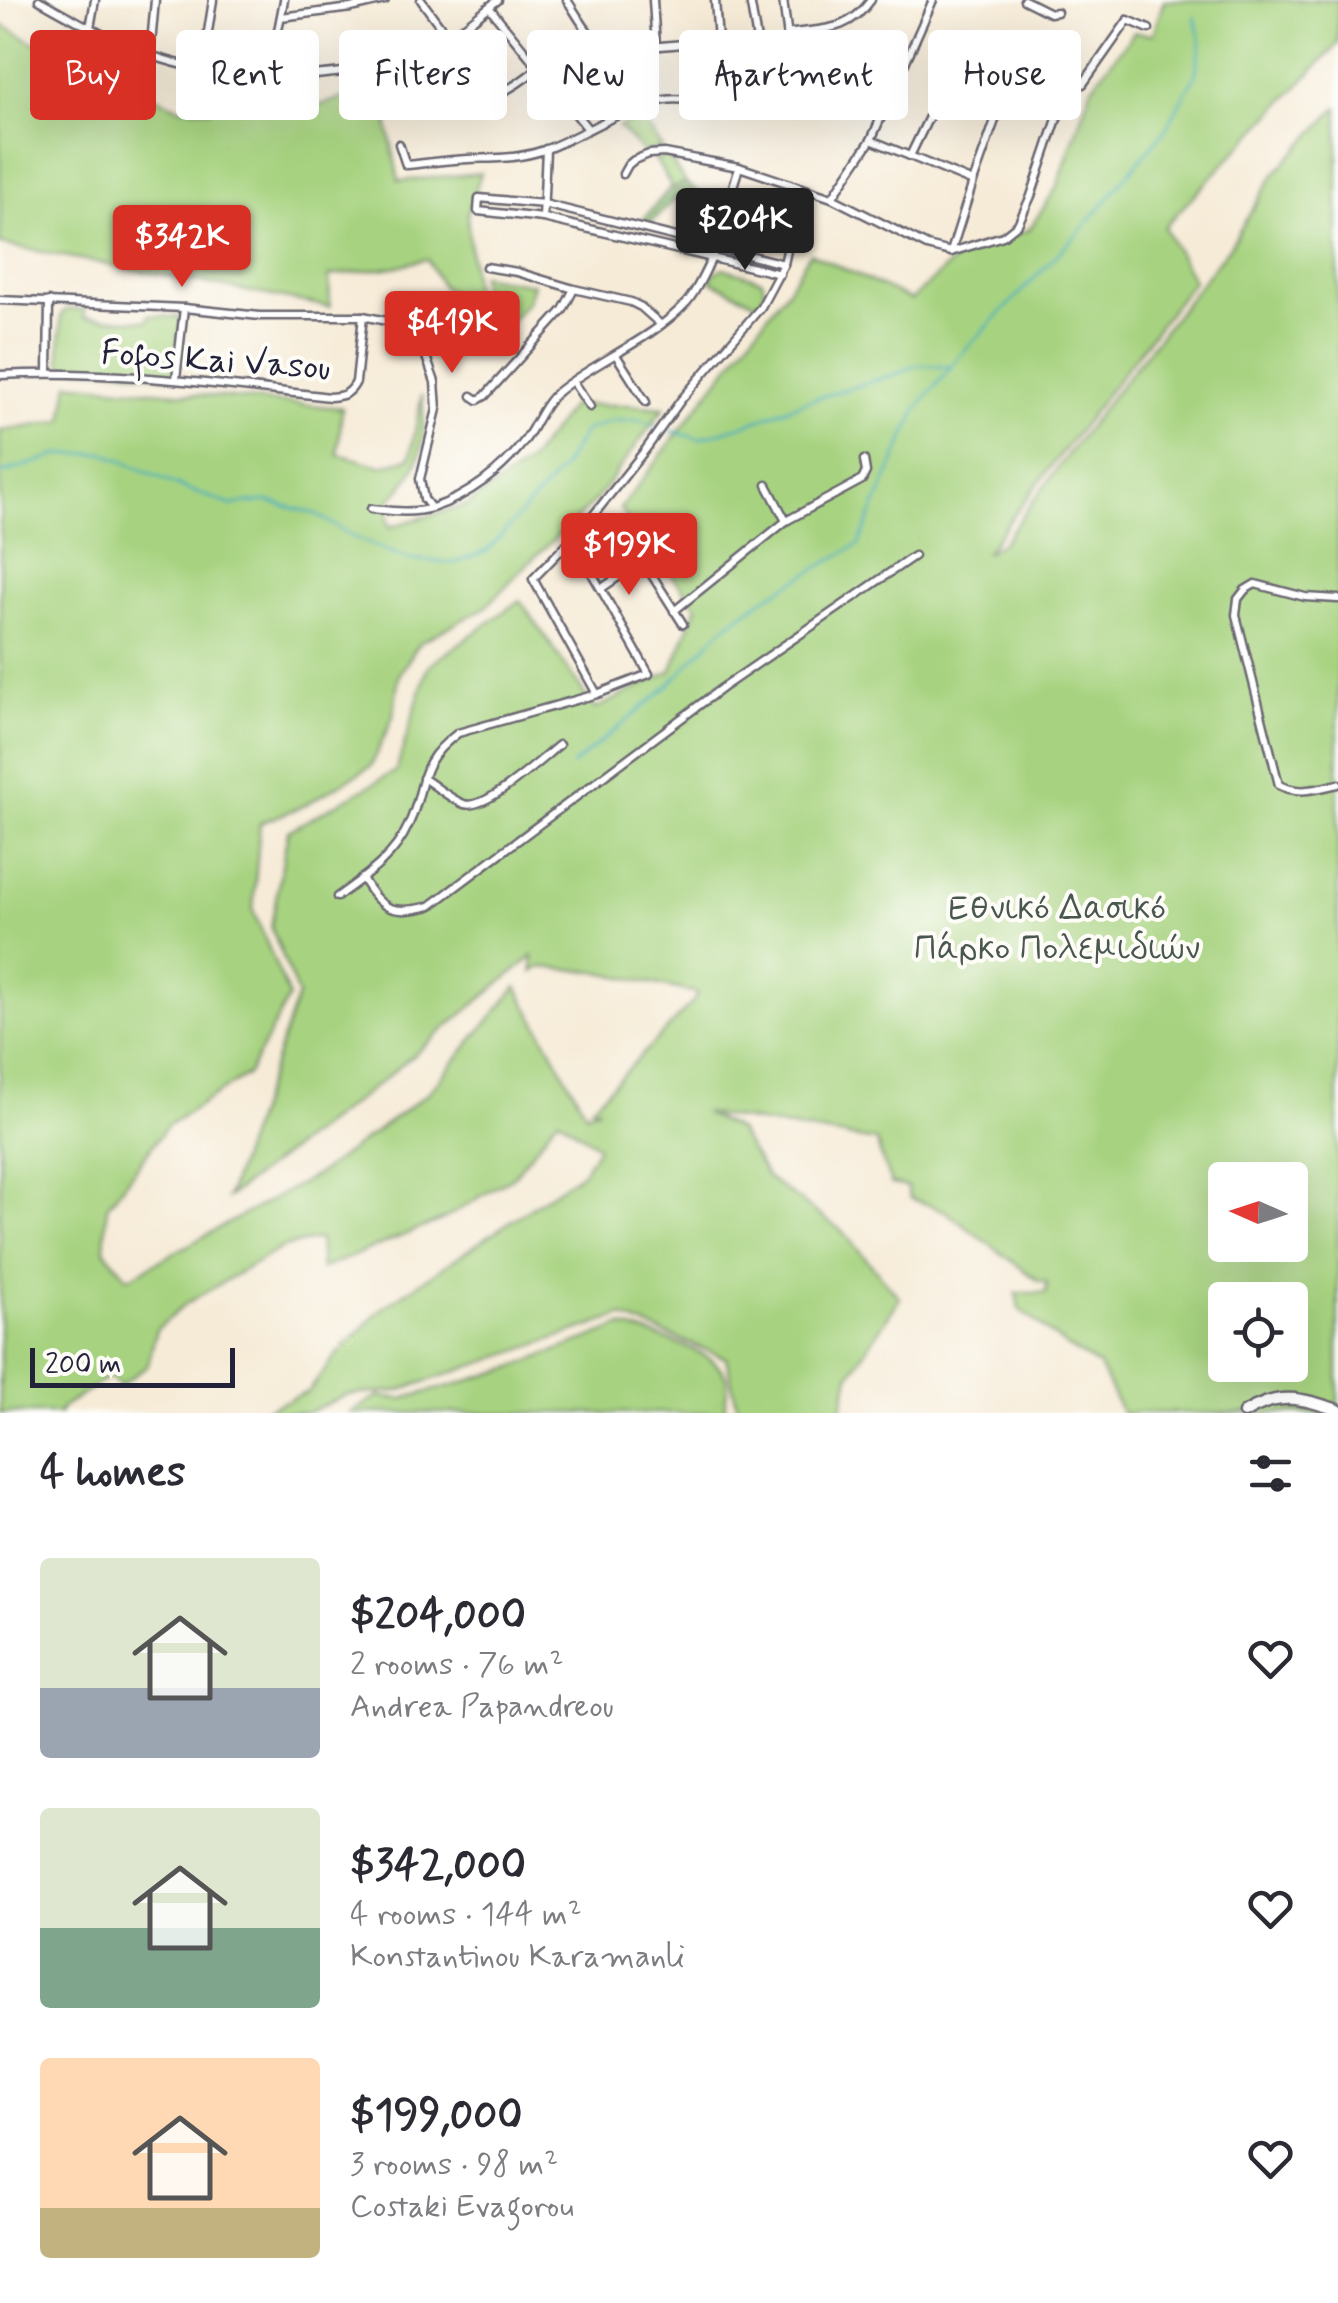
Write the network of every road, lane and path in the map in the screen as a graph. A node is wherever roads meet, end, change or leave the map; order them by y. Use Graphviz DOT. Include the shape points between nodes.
graph roads {
  1 [pos="40,0"];
  2 [pos="94,0"];
  3 [pos="156,0"];
  4 [pos="214,0"];
  5 [pos="284,0"];
  6 [pos="385,0"];
  7 [pos="421,0"];
  8 [pos="498,0"];
  9 [pos="567,0"];
  10 [pos="653,0"];
  11 [pos="715,0"];
  12 [pos="750,0"];
  13 [pos="783,0"];
  14 [pos="871,0"];
  15 [pos="933,0"];
  16 [pos="1024,0"];
  17 [pos="489,7"];
  18 [pos="1057,12"];
  19 [pos="281,17"];
  20 [pos="90,28"];
  21 [pos="94,30"];
  22 [pos="153,30"];
  23 [pos="209,30"];
  24 [pos="279,30"];
  25 [pos="444,30"];
  26 [pos="456,30"];
  27 [pos="588,30"];
  28 [pos="655,30"];
  29 [pos="717,30"];
  30 [pos="755,30"];
  31 [pos="787,30"];
  32 [pos="814,30"];
  33 [pos="1148,30"];
  34 [pos="527,53"];
  35 [pos="908,55"];
  36 [pos="1081,84"];
  37 [pos="679,99"];
  38 [pos="928,119"];
  39 [pos="581,120"];
  40 [pos="880,120"];
  41 [pos="995,120"];
  42 [pos="1057,120"];
  43 [pos="588,129"];
  44 [pos="872,140"];
  45 [pos="399,144"];
  46 [pos="546,150"];
  47 [pos="910,156"];
  48 [pos="739,167"];
  49 [pos="624,174"];
  50 [pos="973,182"];
  51 [pos="796,187"];
  52 [pos="832,198"];
  53 [pos="544,204"];
  54 [pos="728,206"];
  55 [pos="543,218"];
  56 [pos="715,247"];
  57 [pos="950,252"];
  58 [pos="712,256"];
  59 [pos="784,264"];
  60 [pos="486,267"];
  61 [pos="780,274"];
  62 [pos="574,289"];
  63 [pos="0,300"];
  64 [pos="49,302"];
  65 [pos="184,308"];
  66 [pos="363,316"];
  67 [pos="660,324"];
  68 [pos="616,355"];
  69 [pos="48,372"];
  70 [pos="0,375"];
  71 [pos="176,380"];
  72 [pos="573,382"];
  73 [pos="472,396"];
  74 [pos="646,402"];
  75 [pos="590,407"];
  76 [pos="864,460"];
  77 [pos="768,486"];
  78 [pos="370,508"];
  79 [pos="430,508"];
  80 [pos="786,521"];
  81 [pos="572,538"];
  82 [pos="914,556"];
  83 [pos="602,588"];
  84 [pos="1338,598"];
  85 [pos="674,611"];
  86 [pos="683,624"];
  87 [pos="597,694"];
  88 [pos="559,745"];
  89 [pos="422,778"];
  90 [pos="1338,784"];
  91 [pos="362,878"];
  92 [pos="337,896"];
  93 [pos="1338,1410"];
  94 [pos="1244,1413"];
  1 -- 20 [label="street"];
  2 -- 20 [label="street"];
  3 -- 22 [label="street"];
  4 -- 23 [label="street"];
  5 -- 19 [label="street"];
  6 -- 19 [label="street"];
  7 -- 25 [label="street"];
  8 -- 17 [label="street"];
  9 -- 27 [label="street"];
  10 -- 28 [label="street"];
  11 -- 29 [label="street"];
  12 -- 30 [label="street"];
  13 -- 31 [label="street"];
  14 -- 32 [label="street" via="851,22"];
  15 -- 35 [label="street"];
  16 -- 18 [label="street"];
  17 -- 26 [label="street"];
  17 -- 34 [label="street"];
  19 -- 24 [label="street"];
  20 -- 21 [label="street"];
  33 -- 36 [label="street" via="1128,20"];
  37 -- 43 [label="street"];
  38 -- 47 [label="street"];
  39 -- 43 [label="street"];
  40 -- 44 [label="street"];
  41 -- 50 [label="street"];
  42 -- 57 [label="street" via="1018,224 1004,236"];
  43 -- 46 [label="street"];
  44 -- 47 [label="street"];
  44 -- 52 [label="street"];
  45 -- 46 [label="street" via="406,165"];
  46 -- 53 [label="street"];
  47 -- 50 [label="street"];
  48 -- 49 [label="street" via="664,153 634,160"];
  48 -- 51 [label="street"];
  48 -- 54 [label="street"];
  50 -- 57 [label="street"];
  51 -- 52 [label="street"];
  51 -- 59 [label="street"];
  52 -- 57 [label="street"];
  53 -- 55 [label="street"];
  53 -- 55 [label="street" via="480,198 478,211"];
  53 -- 56 [label="street"];
  55 -- 58 [label="street"];
  56 -- 58 [label="street"];
  56 -- 59 [label="street"];
  58 -- 61 [label="street"];
  58 -- 67 [label="street" via="687,302"];
  59 -- 61 [label="street"];
  60 -- 62 [label="street"];
  61 -- 81 [label="street" via="760,308"];
  62 -- 67 [label="street" via="631,302"];
  62 -- 73 [label="street" via="485,396"];
  63 -- 64 [label="street"];
  64 -- 65 [label="street"];
  64 -- 69 [label="street"];
  65 -- 66 [label="street"];
  65 -- 71 [label="street"];
  66 -- 71 [label="street, Fofos Kai Vasou" via="356,382 343,396"];
  66 -- 79 [label="street" via="410,332 430,366 437,410 420,487"];
  67 -- 68 [label="street"];
  68 -- 72 [label="street"];
  68 -- 74 [label="street"];
  69 -- 70 [label="street, Fofos Kai Vasou"];
  69 -- 71 [label="street, Fofos Kai Vasou"];
  72 -- 75 [label="street"];
  72 -- 79 [label="street" via="548,401 504,464"];
  76 -- 80 [label="street" via="862,480"];
  77 -- 80 [label="street"];
  78 -- 79 [label="street"];
  80 -- 85 [label="street"];
  81 -- 83 [label="street"];
  81 -- 87 [label="street" via="532,579"];
  82 -- 91 [label="street" via="722,688 430,906 390,909"];
  83 -- 85 [label="street" via="642,565"];
  83 -- 87 [label="street" via="650,674"];
  84 -- 90 [label="street" via="1255,584 1236,606 1280,785 1308,791"];
  85 -- 86 [label="street"];
  87 -- 89 [label="street" via="458,733 430,759"];
  88 -- 89 [label="street" via="474,806"];
  89 -- 91 [label="street" via="409,825"];
  91 -- 92 [label="street"];
  93 -- 94 [label="main road" via="1270,1399"];
}
